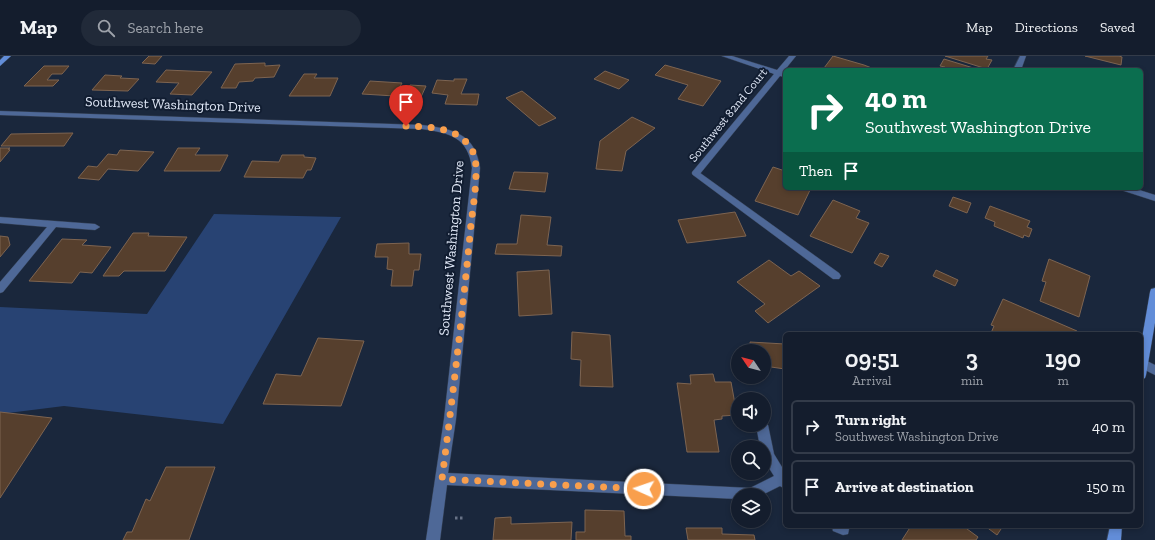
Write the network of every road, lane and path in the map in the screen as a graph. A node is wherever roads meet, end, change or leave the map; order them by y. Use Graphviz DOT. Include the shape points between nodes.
graph roads {
  1 [pos="8,56"];
  2 [pos="725,56"];
  3 [pos="793,56"];
  4 [pos="1023,56"];
  5 [pos="0,64"];
  6 [pos="786,68"];
  7 [pos="1018,68"];
  8 [pos="782,74"];
  9 [pos="0,113"];
  10 [pos="1130,190"];
  11 [pos="1155,198"];
  12 [pos="0,220"];
  13 [pos="54,224"];
  14 [pos="95,226"];
  15 [pos="836,276"];
  16 [pos="0,289"];
  17 [pos="1155,292"];
  18 [pos="1143,364"];
  19 [pos="1143,370"];
  20 [pos="1155,370"];
  21 [pos="763,432"];
  22 [pos="442,479"];
  23 [pos="783,481"];
  24 [pos="1116,528"];
  25 [pos="433,540"];
  26 [pos="1114,540"];
  1 -- 5 [label="street"];
  2 -- 8 [label="street"];
  3 -- 6 [label="street, Southwest 82nd Court"];
  4 -- 7 [label="street"];
  8 -- 15 [label="street, Southwest 82nd Court" via="696,173"];
  9 -- 22 [label="street, Southwest Washington Drive" via="422,127 449,131 463,138 473,152 476,168"];
  10 -- 11 [label="street"];
  12 -- 13 [label="street"];
  13 -- 14 [label="street"];
  13 -- 16 [label="street"];
  17 -- 18 [label="street"];
  19 -- 20 [label="street"];
  21 -- 23 [label="street" via="768,456"];
  22 -- 23 [label="street" via="751,494"];
  22 -- 25 [label="street, Southwest Washington Drive"];
  24 -- 26 [label="street"];
}
